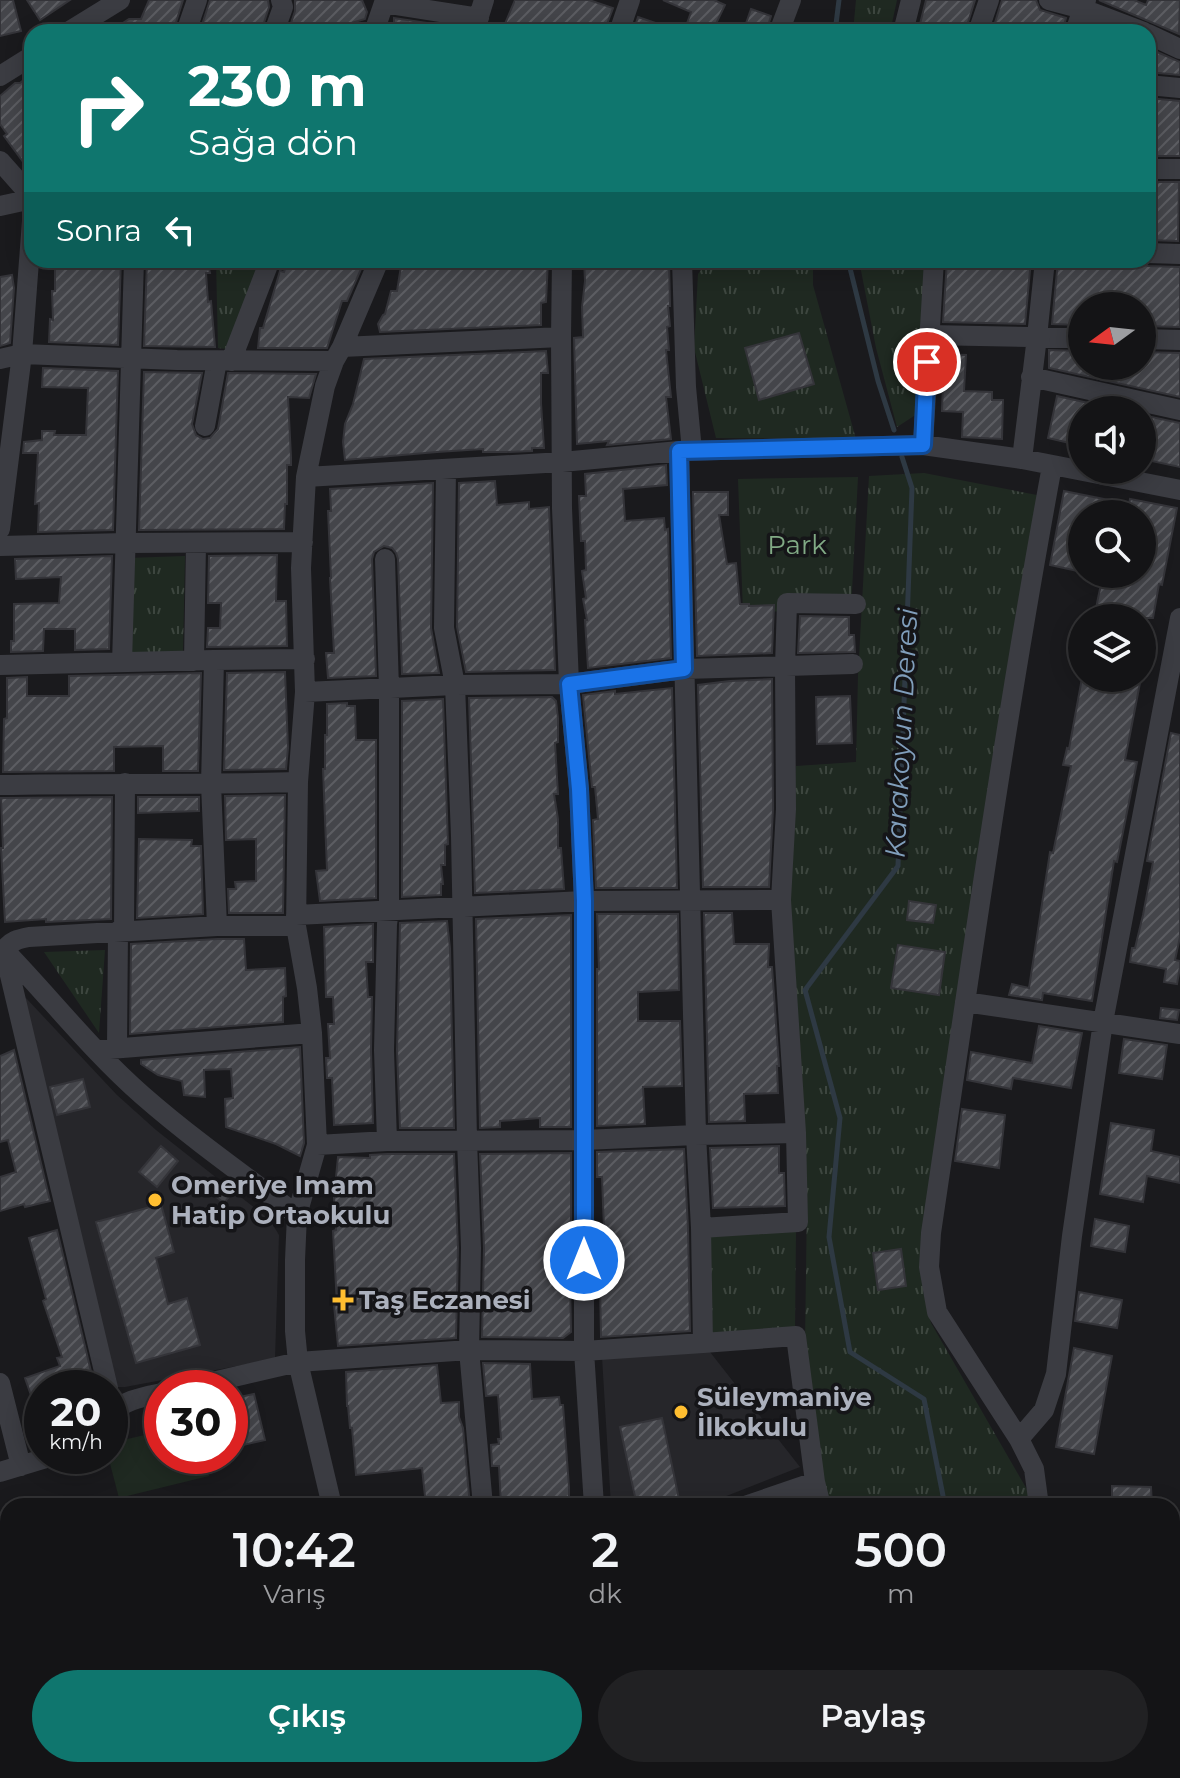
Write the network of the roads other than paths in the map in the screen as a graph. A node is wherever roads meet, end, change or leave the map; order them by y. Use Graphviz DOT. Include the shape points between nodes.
graph roads {
  1 [pos="120,0"];
  2 [pos="197,0"];
  3 [pos="281,0"];
  4 [pos="630,0"];
  5 [pos="791,0"];
  6 [pos="911,0"];
  7 [pos="989,0"];
  8 [pos="1049,0"];
  9 [pos="385,2"];
  10 [pos="1084,5"];
  11 [pos="480,22"];
  12 [pos="81,24"];
  13 [pos="189,24"];
  14 [pos="277,24"];
  15 [pos="377,24"];
  16 [pos="622,24"];
  17 [pos="782,24"];
  18 [pos="905,24"];
  19 [pos="981,24"];
  20 [pos="1078,24"];
  21 [pos="1126,24"];
  22 [pos="1156,38"];
  23 [pos="1180,49"];
  24 [pos="24,61"];
  25 [pos="0,76"];
  26 [pos="1156,86"];
  27 [pos="1180,88"];
  28 [pos="0,161"];
  29 [pos="1156,169"];
  30 [pos="1180,169"];
  31 [pos="24,189"];
  32 [pos="24,200"];
  33 [pos="0,206"];
  34 [pos="1156,253"];
  35 [pos="1180,254"];
  36 [pos="28,268"];
  37 [pos="134,268"];
  38 [pos="266,268"];
  39 [pos="376,268"];
  40 [pos="562,268"];
  41 [pos="682,268"];
  42 [pos="933,268"];
  43 [pos="1044,268"];
  44 [pos="928,335"];
  45 [pos="561,337"];
  46 [pos="1037,337"];
  47 [pos="1068,338"];
  48 [pos="1156,339"];
  49 [pos="1180,340"];
  50 [pos="22,354"];
  51 [pos="338,354"];
  52 [pos="130,357"];
  53 [pos="0,359"];
  54 [pos="224,361"];
  55 [pos="1031,377"];
  56 [pos="1180,410"];
  57 [pos="205,426"];
  58 [pos="923,445"];
  59 [pos="685,451"];
  60 [pos="1022,459"];
  61 [pos="562,462"];
  62 [pos="1052,466"];
  63 [pos="446,469"];
  64 [pos="306,477"];
  65 [pos="1180,490"];
  66 [pos="0,529"];
  67 [pos="303,542"];
  68 [pos="126,543"];
  69 [pos="196,544"];
  70 [pos="0,546"];
  71 [pos="385,559"];
  72 [pos="856,604"];
  73 [pos="1180,618"];
  74 [pos="305,659"];
  75 [pos="204,660"];
  76 [pos="122,663"];
  77 [pos="853,664"];
  78 [pos="0,665"];
  79 [pos="785,666"];
  80 [pos="684,669"];
  81 [pos="569,684"];
  82 [pos="455,685"];
  83 [pos="389,689"];
  84 [pos="305,692"];
  85 [pos="298,782"];
  86 [pos="125,783"];
  87 [pos="211,784"];
  88 [pos="0,785"];
  89 [pos="781,900"];
  90 [pos="584,901"];
  91 [pos="690,901"];
  92 [pos="462,908"];
  93 [pos="389,910"];
  94 [pos="296,921"];
  95 [pos="217,926"];
  96 [pos="121,931"];
  97 [pos="2,950"];
  98 [pos="965,1002"];
  99 [pos="1103,1022"];
  100 [pos="312,1033"];
  101 [pos="1180,1034"];
  102 [pos="107,1049"];
  103 [pos="796,1133"];
  104 [pos="696,1135"];
  105 [pos="467,1140"];
  106 [pos="584,1140"];
  107 [pos="387,1141"];
  108 [pos="317,1145"];
  109 [pos="297,1215"];
  110 [pos="701,1228"];
  111 [pos="703,1343"];
  112 [pos="469,1350"];
  113 [pos="584,1351"];
  114 [pos="298,1362"];
  115 [pos="104,1370"];
  116 [pos="248,1374"];
  117 [pos="0,1383"];
  118 [pos="1019,1439"];
  119 [pos="24,1465"];
  120 [pos="21,1466"];
  121 [pos="0,1472"];
  122 [pos="815,1482"];
  123 [pos="330,1498"];
  124 [pos="482,1498"];
  125 [pos="593,1498"];
  126 [pos="768,1498"];
  127 [pos="819,1498"];
  128 [pos="1038,1498"];
  1 -- 12 [label="street"];
  2 -- 13 [label="street"];
  3 -- 14 [label="street"];
  4 -- 16 [label="street"];
  5 -- 17 [label="street"];
  6 -- 18 [label="street"];
  7 -- 19 [label="street"];
  8 -- 10 [label="street"];
  9 -- 11 [label="street"];
  9 -- 15 [label="street"];
  10 -- 20 [label="street"];
  10 -- 21 [label="street"];
  22 -- 23 [label="street"];
  24 -- 25 [label="street"];
  26 -- 27 [label="street"];
  28 -- 31 [label="street"];
  29 -- 30 [label="street"];
  32 -- 33 [label="street"];
  34 -- 35 [label="street"];
  36 -- 50 [label="street"];
  37 -- 52 [label="street"];
  38 -- 54 [label="street"];
  39 -- 51 [label="street"];
  40 -- 45 [label="street"];
  41 -- 59 [label="street"];
  42 -- 44 [label="street"];
  43 -- 46 [label="street"];
  44 -- 46 [label="street"];
  44 -- 58 [label="street"];
  45 -- 51 [label="street"];
  45 -- 61 [label="street"];
  46 -- 47 [label="street"];
  46 -- 55 [label="street"];
  48 -- 49 [label="street"];
  50 -- 52 [label="street"];
  50 -- 53 [label="street"];
  50 -- 66 [label="street"];
  51 -- 54 [label="street"];
  51 -- 64 [label="street" via="325,386"];
  52 -- 54 [label="street"];
  52 -- 68 [label="street"];
  54 -- 57 [label="street"];
  55 -- 56 [label="street"];
  55 -- 60 [label="street"];
  58 -- 59 [label="street"];
  58 -- 60 [label="street"];
  59 -- 61 [label="street"];
  59 -- 80 [label="street"];
  60 -- 62 [label="street"];
  61 -- 63 [label="street"];
  61 -- 81 [label="street"];
  62 -- 65 [label="street"];
  62 -- 98 [label="street"];
  63 -- 64 [label="street"];
  63 -- 82 [label="street" via="444,628"];
  64 -- 67 [label="street"];
  67 -- 69 [label="street"];
  67 -- 74 [label="street"];
  68 -- 69 [label="street"];
  68 -- 70 [label="street"];
  68 -- 76 [label="street"];
  69 -- 75 [label="street"];
  71 -- 83 [label="street"];
  72 -- 79 [label="street" via="787,603"];
  73 -- 99 [label="street"];
  74 -- 75 [label="street"];
  74 -- 84 [label="street"];
  75 -- 76 [label="street"];
  75 -- 87 [label="street"];
  76 -- 78 [label="street"];
  77 -- 79 [label="street"];
  79 -- 80 [label="street"];
  79 -- 89 [label="street"];
  80 -- 81 [label="street"];
  80 -- 91 [label="street"];
  81 -- 82 [label="street"];
  81 -- 90 [label="street"];
  82 -- 83 [label="street"];
  82 -- 92 [label="street"];
  83 -- 84 [label="street"];
  83 -- 93 [label="street"];
  84 -- 85 [label="street"];
  85 -- 87 [label="street"];
  85 -- 94 [label="street"];
  86 -- 87 [label="street"];
  86 -- 88 [label="street"];
  86 -- 96 [label="street"];
  87 -- 95 [label="street"];
  89 -- 91 [label="street"];
  89 -- 103 [label="street"];
  90 -- 91 [label="street"];
  90 -- 92 [label="street"];
  90 -- 106 [label="street"];
  91 -- 104 [label="street"];
  92 -- 93 [label="street"];
  92 -- 105 [label="street"];
  93 -- 94 [label="street"];
  93 -- 107 [label="street"];
  94 -- 95 [label="street"];
  94 -- 100 [label="street"];
  95 -- 96 [label="street"];
  96 -- 97 [label="street" via="29,937"];
  96 -- 102 [label="street"];
  97 -- 102 [label="street" via="64,1018"];
  97 -- 115 [label="street"];
  98 -- 99 [label="street"];
  98 -- 118 [label="street" via="929,1267 937,1312"];
  99 -- 101 [label="street"];
  99 -- 118 [label="street" via="1056,1374 1044,1410"];
  100 -- 102 [label="street"];
  100 -- 108 [label="street"];
  102 -- 109 [label="street" via="142,1095"];
  103 -- 104 [label="street"];
  103 -- 110 [label="street" via="798,1222"];
  104 -- 106 [label="street"];
  104 -- 110 [label="street"];
  105 -- 106 [label="street"];
  105 -- 107 [label="street"];
  105 -- 112 [label="street"];
  106 -- 113 [label="street"];
  107 -- 108 [label="street"];
  108 -- 109 [label="street"];
  109 -- 114 [label="street"];
  110 -- 111 [label="street"];
  111 -- 113 [label="street"];
  111 -- 122 [label="street" via="796,1336"];
  112 -- 113 [label="street"];
  112 -- 114 [label="street"];
  112 -- 124 [label="street"];
  113 -- 125 [label="street"];
  114 -- 116 [label="street"];
  114 -- 123 [label="street"];
  117 -- 120 [label="street"];
  118 -- 128 [label="street" via="1034,1469"];
  119 -- 120 [label="street"];
  120 -- 121 [label="street"];
  122 -- 126 [label="street"];
  122 -- 127 [label="street"];
}
